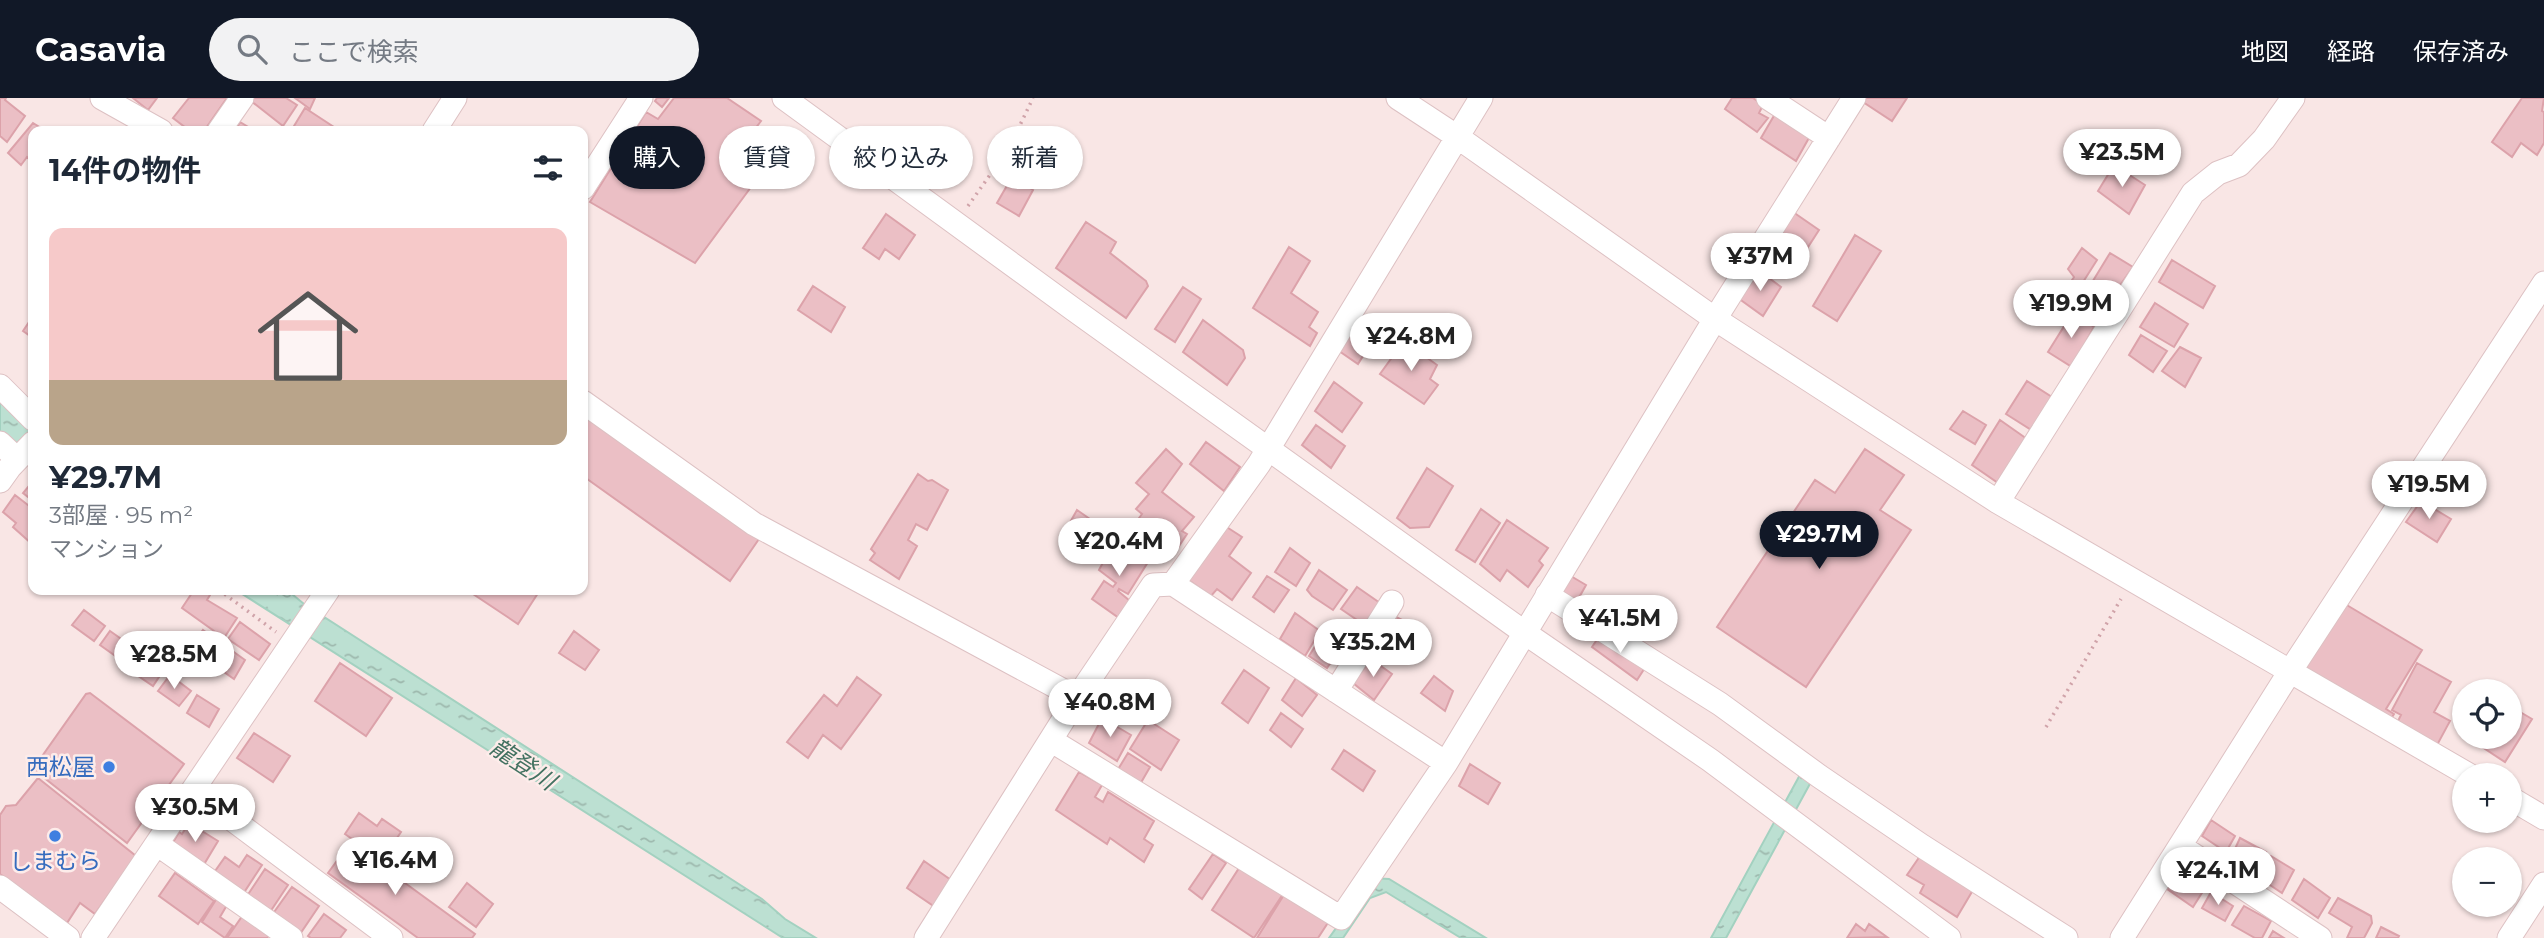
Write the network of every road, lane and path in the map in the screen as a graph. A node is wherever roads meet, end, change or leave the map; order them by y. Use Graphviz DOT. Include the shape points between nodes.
graph roads {
  1 [pos="102,98"];
  2 [pos="242,98"];
  3 [pos="455,98"];
  4 [pos="641,98"];
  5 [pos="784,98"];
  6 [pos="1032,98"];
  7 [pos="1398,98"];
  8 [pos="1481,98"];
  9 [pos="1768,98"];
  10 [pos="1854,98"];
  11 [pos="2293,98"];
  12 [pos="152,126"];
  13 [pos="222,126"];
  14 [pos="436,126"];
  15 [pos="1456,136"];
  16 [pos="1829,138"];
  17 [pos="588,180"];
  18 [pos="964,211"];
  19 [pos="2544,283"];
  20 [pos="1715,319"];
  21 [pos="0,386"];
  22 [pos="588,406"];
  23 [pos="28,414"];
  24 [pos="0,443"];
  25 [pos="1268,448"];
  26 [pos="25,451"];
  27 [pos="0,481"];
  28 [pos="1998,502"];
  29 [pos="2132,580"];
  30 [pos="1172,584"];
  31 [pos="1547,594"];
  32 [pos="226,595"];
  33 [pos="325,595"];
  34 [pos="1392,602"];
  35 [pos="1525,633"];
  36 [pos="292,644"];
  37 [pos="2290,673"];
  38 [pos="1335,691"];
  39 [pos="1077,698"];
  40 [pos="2046,727"];
  41 [pos="1052,741"];
  42 [pos="1446,763"];
  43 [pos="2452,765"];
  44 [pos="193,790"];
  45 [pos="2522,805"];
  46 [pos="2544,818"];
  47 [pos="157,844"];
  48 [pos="2180,846"];
  49 [pos="2544,884"];
  50 [pos="0,887"];
  51 [pos="68,938"];
  52 [pos="93,938"];
  53 [pos="291,938"];
  54 [pos="391,938"];
  55 [pos="926,938"];
  56 [pos="1949,938"];
  57 [pos="2066,938"];
  58 [pos="2122,938"];
  59 [pos="2320,938"];
  60 [pos="2509,938"];
  1 -- 12 [label="street"];
  2 -- 13 [label="street"];
  3 -- 14 [label="street"];
  4 -- 17 [label="street"];
  5 -- 25 [label="street"];
  6 -- 18 [label="path" via="1009,148"];
  7 -- 15 [label="street"];
  8 -- 15 [label="street"];
  9 -- 16 [label="street"];
  10 -- 16 [label="street"];
  11 -- 28 [label="street" via="2239,165 2218,173 2193,193"];
  15 -- 20 [label="street"];
  15 -- 25 [label="street"];
  16 -- 20 [label="street"];
  19 -- 37 [label="street"];
  20 -- 28 [label="street"];
  20 -- 31 [label="street"];
  21 -- 23 [label="street"];
  22 -- 39 [label="street" via="754,524"];
  24 -- 26 [label="street"];
  25 -- 30 [label="street"];
  25 -- 35 [label="street"];
  26 -- 27 [label="street"];
  28 -- 29 [label="street"];
  29 -- 37 [label="street"];
  29 -- 40 [label="path"];
  30 -- 38 [label="street"];
  30 -- 39 [label="street" via="1153,585"];
  31 -- 35 [label="street"];
  31 -- 57 [label="street" via="1720,704 1899,831"];
  32 -- 36 [label="path"];
  33 -- 36 [label="street"];
  34 -- 38 [label="street"];
  35 -- 42 [label="street"];
  35 -- 56 [label="street" via="1710,760"];
  36 -- 44 [label="street"];
  37 -- 43 [label="street"];
  37 -- 48 [label="street"];
  38 -- 42 [label="street"];
  39 -- 41 [label="street"];
  41 -- 42 [label="street" via="1341,918"];
  41 -- 55 [label="street"];
  44 -- 47 [label="street"];
  44 -- 54 [label="street"];
  45 -- 46 [label="street"];
  47 -- 52 [label="street"];
  47 -- 53 [label="street"];
  48 -- 58 [label="street"];
  48 -- 59 [label="street"];
  49 -- 60 [label="street"];
  50 -- 51 [label="street"];
}
